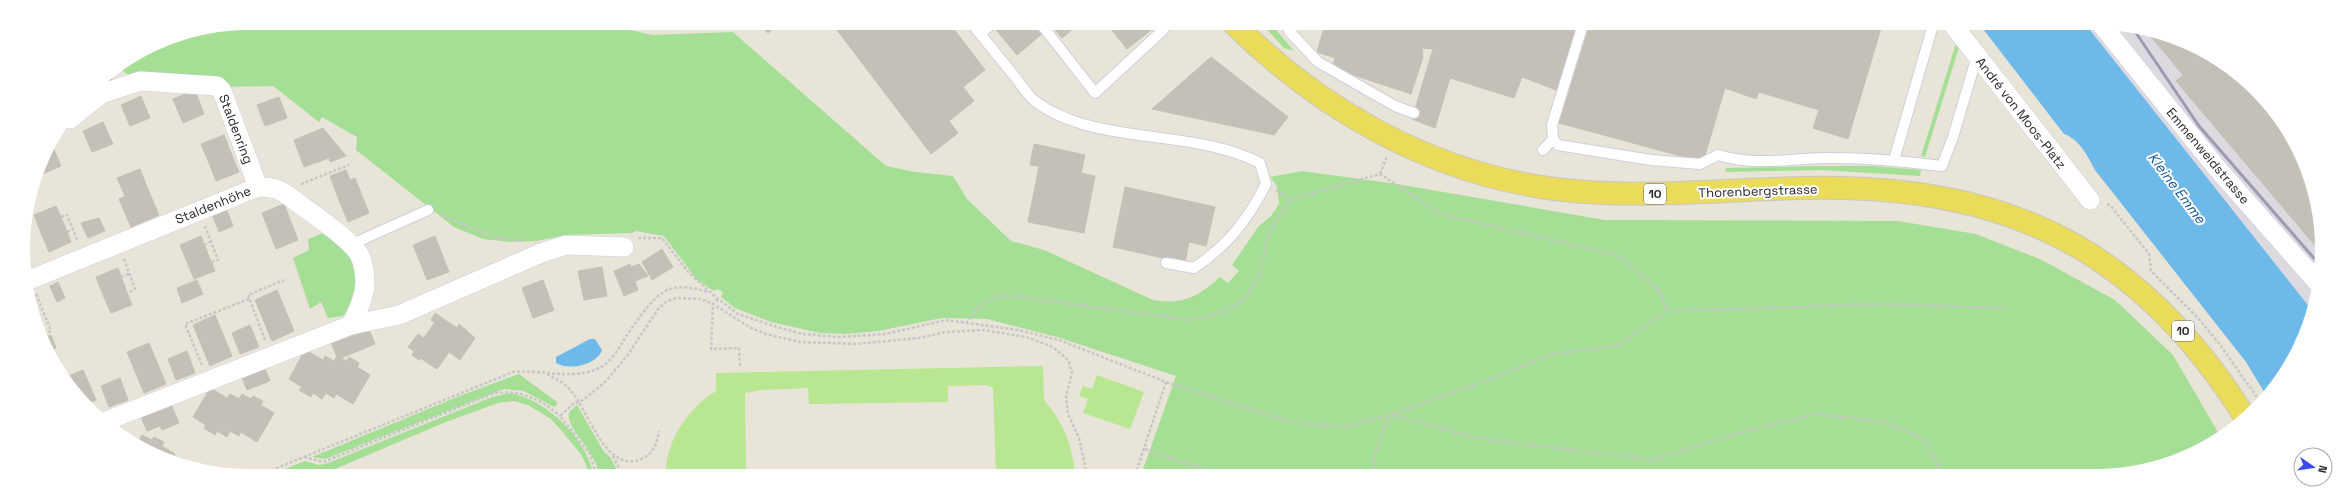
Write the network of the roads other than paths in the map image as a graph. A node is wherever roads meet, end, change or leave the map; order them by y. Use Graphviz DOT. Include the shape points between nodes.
graph roads {
  1 [pos="977,30"];
  2 [pos="985,30"];
  3 [pos="1046,30"];
  4 [pos="1163,30"];
  5 [pos="1241,30"];
  6 [pos="1289,30"];
  7 [pos="1581,30"];
  8 [pos="1932,30"];
  9 [pos="1957,30"];
  10 [pos="2106,30"];
  11 [pos="980,34"];
  12 [pos="1976,56"];
  13 [pos="77,113"];
  14 [pos="1414,113"];
  15 [pos="1553,139"];
  16 [pos="1543,150"];
  17 [pos="1894,160"];
  18 [pos="258,187"];
  19 [pos="2090,200"];
  20 [pos="428,210"];
  21 [pos="630,242"];
  22 [pos="350,245"];
  23 [pos="1166,263"];
  24 [pos="2313,277"];
  25 [pos="32,279"];
  26 [pos="351,325"];
  27 [pos="2243,412"];
  28 [pos="110,419"];
  1 -- 11 [label="lane"];
  2 -- 11 [label="lane"];
  3 -- 4 [label="lane" via="1095,93"];
  5 -- 27 [label="main road, Thorenbergstrasse / 10" via="1310,90 1366,126 1422,153 1498,178 1551,189 1610,194 1841,188 1897,190 1978,205 2027,222 2056,234 2104,262 2160,308 2208,360"];
  6 -- 14 [label="lane" via="1318,62 1395,106"];
  7 -- 15 [label="lane" via="1551,125"];
  8 -- 17 [label="lane"];
  9 -- 12 [label="street, André von Moos-Platz"];
  10 -- 24 [label="street, Emmenweidstrasse" via="2216,167"];
  11 -- 23 [label="lane" via="1034,101 1057,115 1102,128 1244,155 1260,163 1266,184 1240,228 1211,256 1194,268"];
  12 -- 17 [label="lane" via="1942,166"];
  12 -- 19 [label="street, André von Moos-Platz"];
  13 -- 18 [label="street, Staldenring" via="101,94 140,81 217,86 222,90"];
  15 -- 16 [label="lane"];
  15 -- 17 [label="lane" via="1558,145 1651,160 1700,164 1718,156 1764,162 1830,158"];
  18 -- 22 [label="street, Staldenhöhe" via="271,187 283,191"];
  18 -- 25 [label="street, Staldenhöhe"];
  20 -- 22 [label="lane"];
  21 -- 26 [label="street" via="566,245 541,253 398,314"];
  22 -- 26 [label="street, Staldenhöhe" via="359,254 364,268 365,285"];
  26 -- 28 [label="street"];
}
